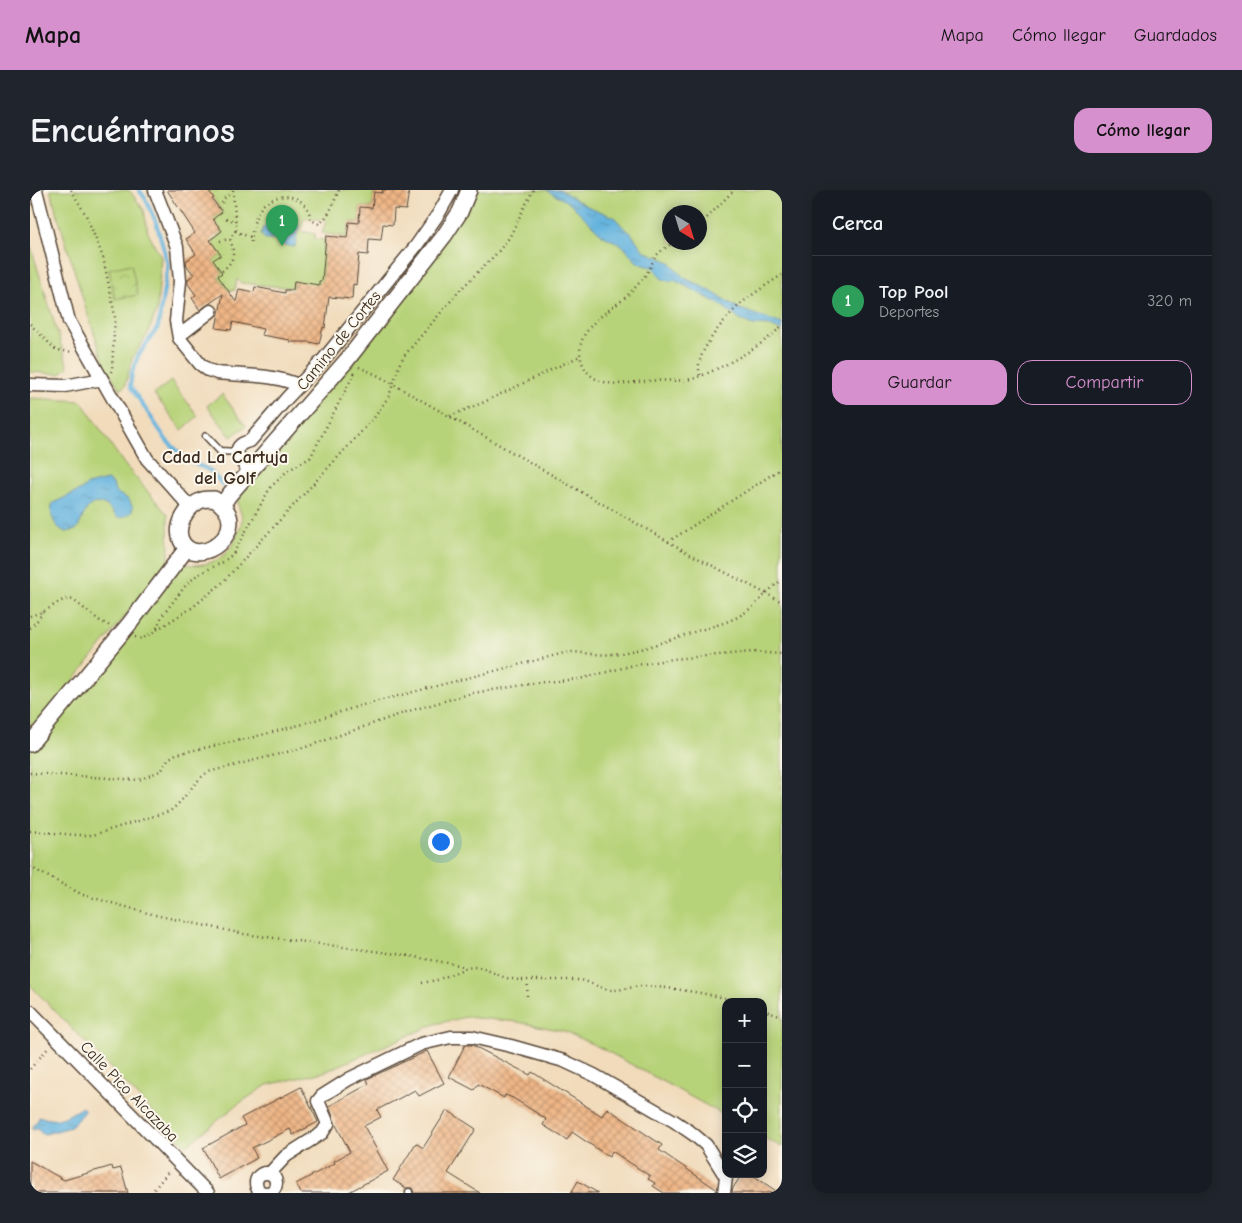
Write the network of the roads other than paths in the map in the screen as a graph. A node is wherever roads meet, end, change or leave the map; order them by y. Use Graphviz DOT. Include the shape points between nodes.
graph roads {
  1 [pos="36,190"];
  2 [pos="155,190"];
  3 [pos="452,190"];
  4 [pos="468,190"];
  5 [pos="211,311"];
  6 [pos="179,336"];
  7 [pos="102,379"];
  8 [pos="30,384"];
  9 [pos="298,385"];
  10 [pos="206,436"];
  11 [pos="245,464"];
  12 [pos="223,504"];
  13 [pos="191,508"];
  14 [pos="187,548"];
  15 [pos="30,744"];
  16 [pos="30,1011"];
  17 [pos="266,1192"];
  18 [pos="208,1193"];
  19 [pos="724,1193"];
  1 -- 7 [label="street" via="69,321"];
  2 -- 6 [label="street" via="177,248 180,280 176,321"];
  3 -- 9 [label="street" via="416,246 323,360"];
  4 -- 11 [label="street, Camino de Cortes" via="460,212 444,236 352,363"];
  5 -- 6 [label="street"];
  6 -- 9 [label="street" via="208,370 286,380"];
  7 -- 8 [label="street" via="65,386"];
  7 -- 13 [label="street" via="146,459"];
  9 -- 11 [label="street" via="250,441 242,444"];
  10 -- 11 [label="lane" via="220,451"];
  11 -- 12 [label="street, Camino de Cortes"];
  12 -- 13 [label="street" via="214,499 202,500"];
  12 -- 14 [label="street" via="231,523 227,534 209,551 198,553"];
  13 -- 14 [label="street" via="180,524 179,535"];
  14 -- 15 [label="street" via="123,632"];
  16 -- 18 [label="street, Calle Pico Alcazaba"];
  17 -- 19 [label="street" via="256,1183 257,1178 270,1173 286,1156 322,1133 328,1124 318,1101 322,1096 421,1044 451,1037 472,1037 564,1061 674,1121 706,1146 726,1177"];
}
